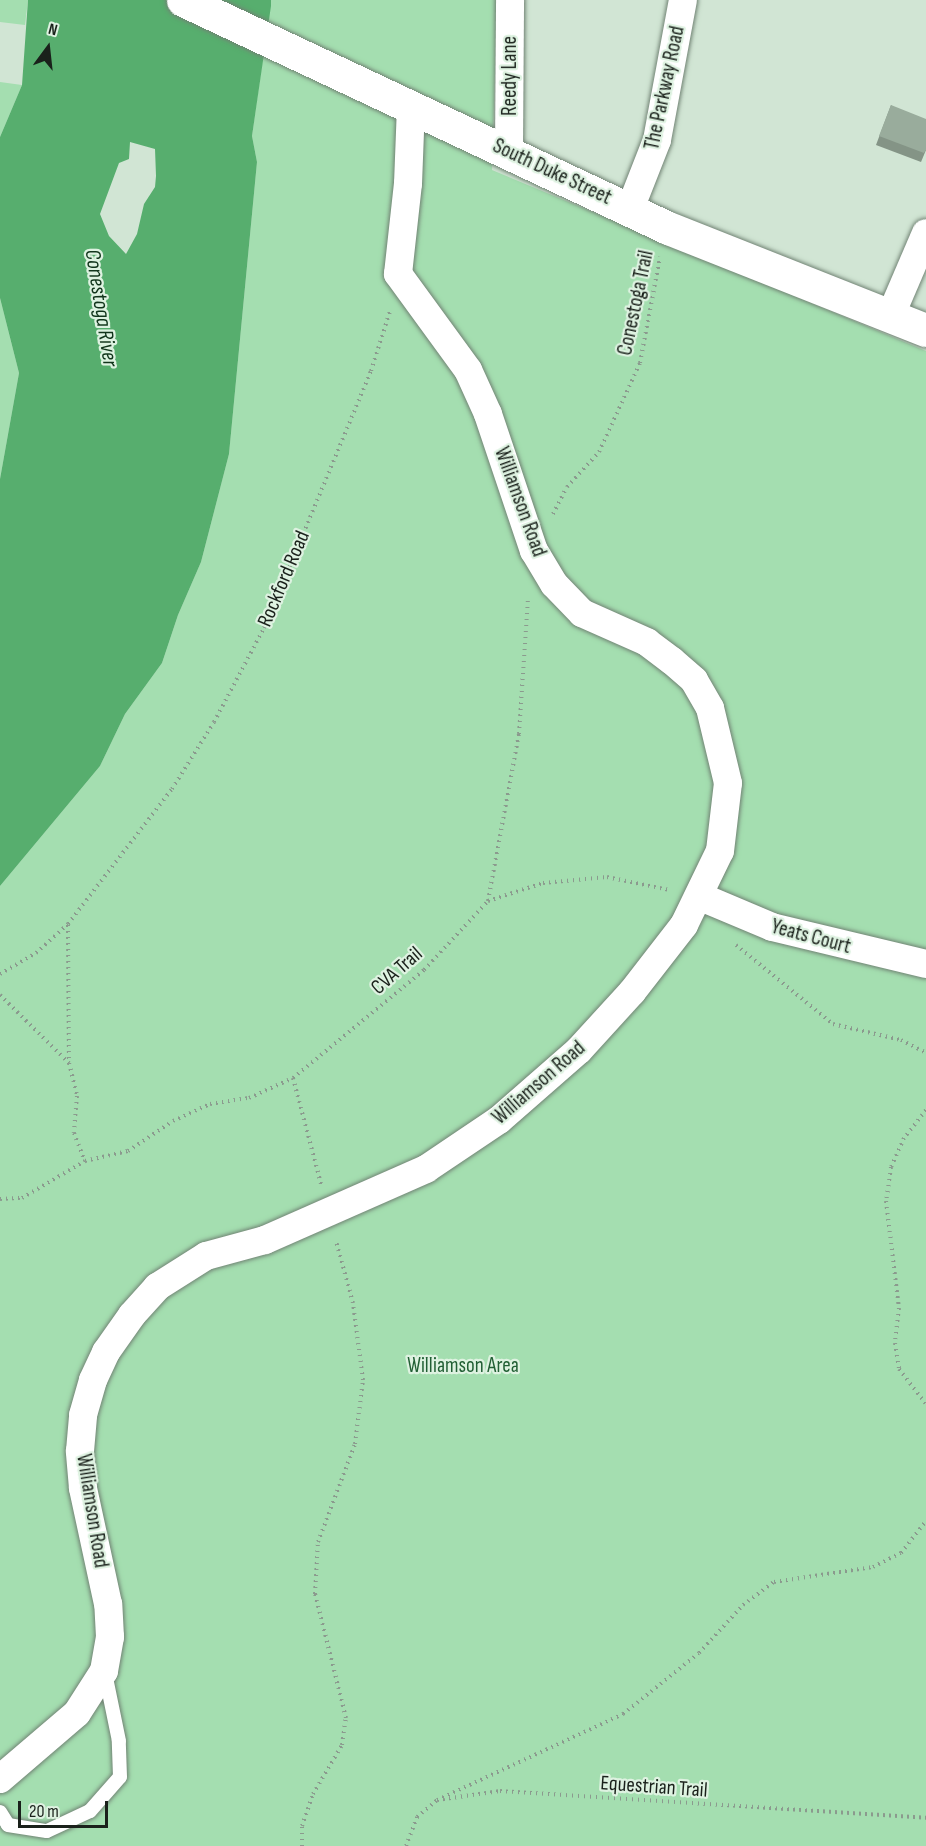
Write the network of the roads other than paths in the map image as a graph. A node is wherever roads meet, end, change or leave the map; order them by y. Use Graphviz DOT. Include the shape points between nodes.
graph roads {
  1 [pos="183,0"];
  2 [pos="510,0"];
  3 [pos="683,0"];
  4 [pos="411,106"];
  5 [pos="509,151"];
  6 [pos="630,209"];
  7 [pos="926,232"];
  8 [pos="890,316"];
  9 [pos="926,330"];
  10 [pos="701,897"];
  11 [pos="926,964"];
  12 [pos="104,1671"];
  13 [pos="0,1779"];
  14 [pos="0,1812"];
  1 -- 4 [label="main road, South Duke Street"];
  2 -- 5 [label="street, Reedy Lane"];
  3 -- 6 [label="street, The Parkway Road" via="657,140"];
  4 -- 5 [label="main road, South Duke Street"];
  4 -- 10 [label="street, Williamson Road" via="408,184 398,274 468,370 488,414 534,551 554,584 582,613 655,648 694,680 710,708 720,741 728,794 720,851"];
  5 -- 6 [label="main road, South Duke Street"];
  6 -- 8 [label="main road, South Duke Street" via="668,228"];
  7 -- 8 [label="street"];
  8 -- 9 [label="main road, South Duke Street"];
  10 -- 11 [label="street, Yeats Court" via="772,927"];
  10 -- 12 [label="street, Williamson Road" via="632,992 579,1050 499,1120 426,1169 265,1240 206,1256 177,1272 132,1316 106,1352 83,1415 80,1451 83,1488 108,1604 110,1637"];
  12 -- 13 [label="street, Williamson Road" via="77,1713"];
  12 -- 14 [label="lane" via="119,1742 120,1777 90,1811 47,1831 8,1825"];
}
